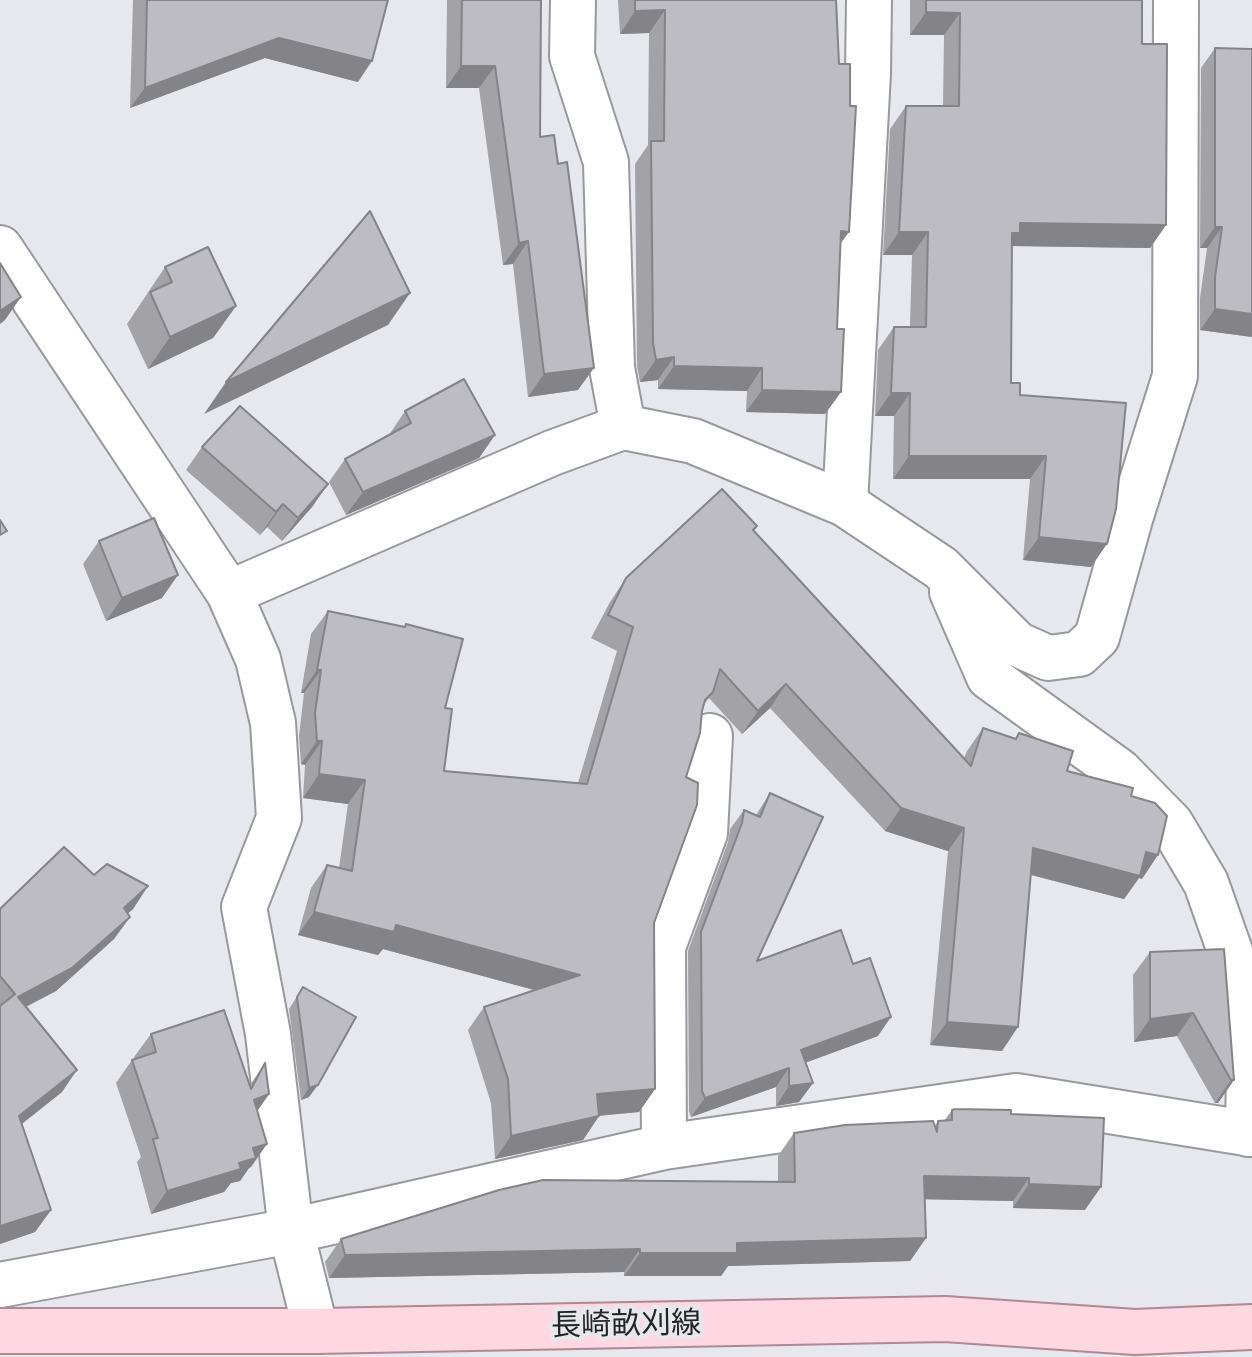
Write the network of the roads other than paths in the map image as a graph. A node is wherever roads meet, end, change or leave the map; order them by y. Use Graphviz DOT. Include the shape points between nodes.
graph roads {
  1 [pos="573,0"];
  2 [pos="869,0"];
  3 [pos="1176,0"];
  4 [pos="0,248"];
  5 [pos="623,427"];
  6 [pos="845,504"];
  7 [pos="941,568"];
  8 [pos="229,593"];
  9 [pos="710,736"];
  10 [pos="1250,1134"];
  11 [pos="664,1147"];
  12 [pos="291,1231"];
  13 [pos="0,1285"];
  14 [pos="1252,1327"];
  15 [pos="0,1331"];
  16 [pos="316,1331"];
  17 [pos="1252,1355"];
  18 [pos="1195,1357"];
  1 -- 5 [label="street" via="572,56 606,162 612,368"];
  2 -- 6 [label="street"];
  3 -- 7 [label="street" via="1175,376 1097,637 1079,654 1048,658 1017,644"];
  4 -- 8 [label="street"];
  5 -- 6 [label="street" via="693,441"];
  5 -- 8 [label="street"];
  6 -- 7 [label="street"];
  7 -- 10 [label="street" via="989,677 1119,771 1171,824 1206,883 1250,1008"];
  8 -- 12 [label="street" via="258,659 273,723 279,818 244,907 268,1034"];
  9 -- 11 [label="street" via="705,833 663,947"];
  10 -- 11 [label="street" via="1016,1096"];
  11 -- 12 [label="street"];
  12 -- 13 [label="street"];
  12 -- 16 [label="street"];
  14 -- 16 [label="main road, 長崎畝刈線" via="1135,1332 945,1319"];
  15 -- 16 [label="main road, 長崎畝刈線"];
  17 -- 18 [label="main road"];
}
